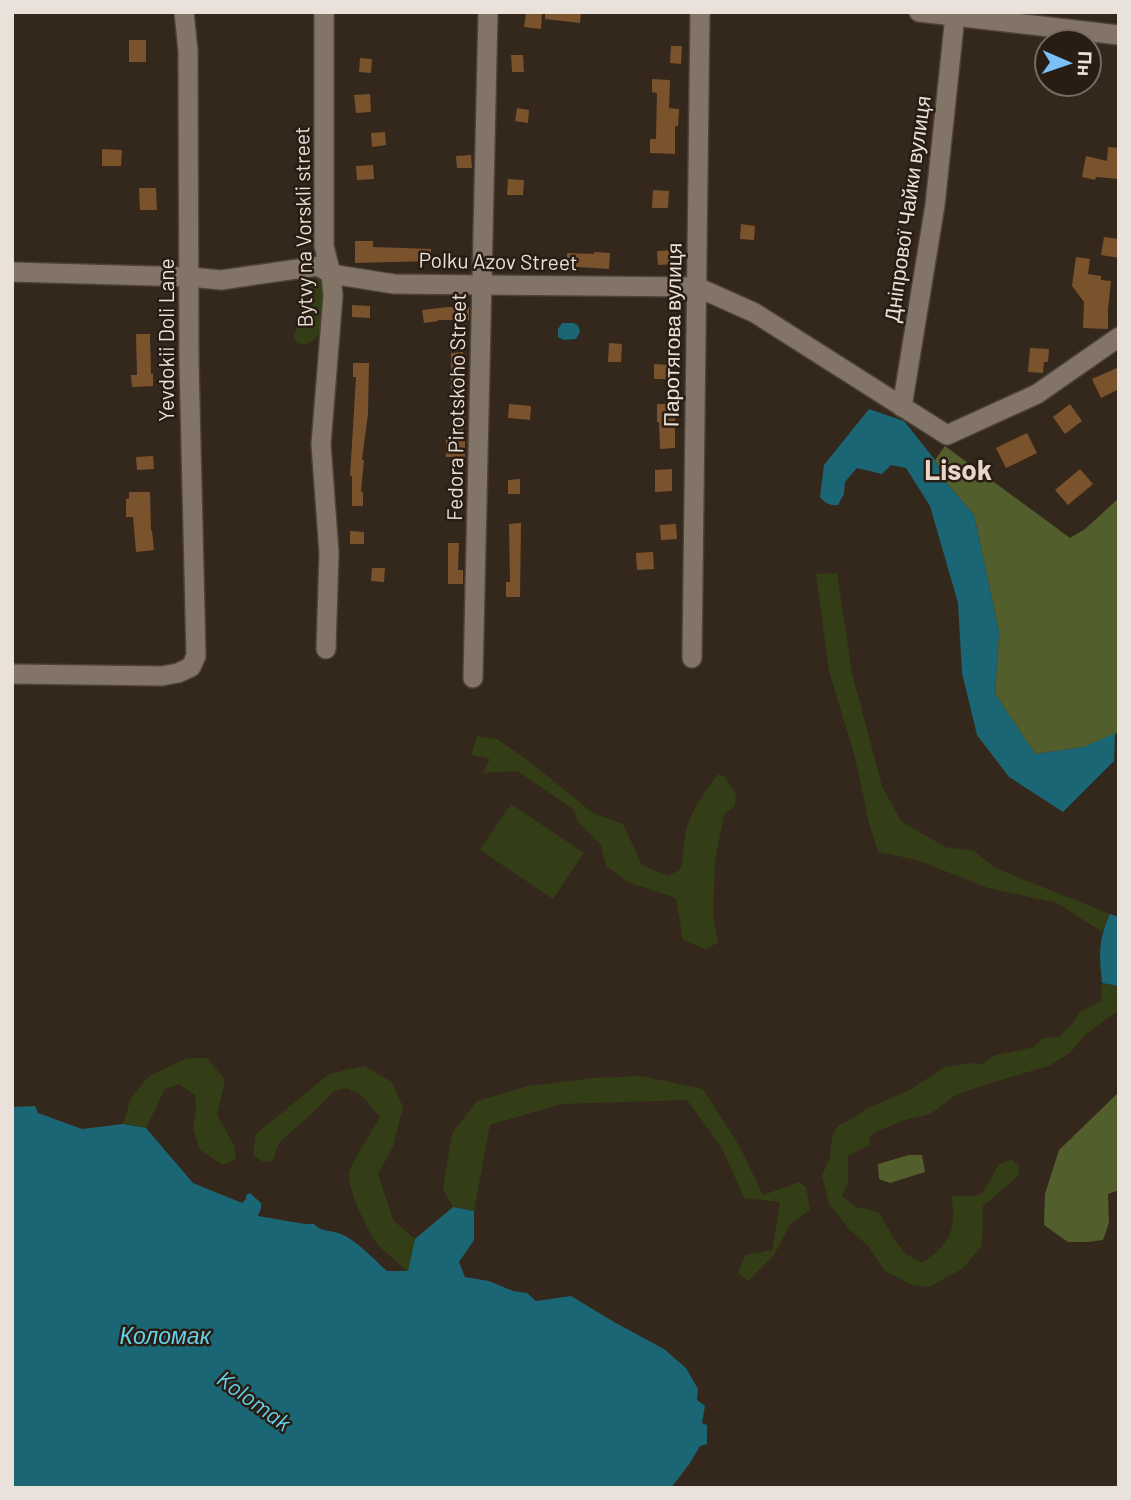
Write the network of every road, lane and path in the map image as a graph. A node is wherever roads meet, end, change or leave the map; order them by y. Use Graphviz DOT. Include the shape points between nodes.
graph roads {
  1 [pos="184,12"];
  2 [pos="324,12"];
  3 [pos="488,12"];
  4 [pos="700,12"];
  5 [pos="919,12"];
  6 [pos="955,16"];
  7 [pos="1119,35"];
  8 [pos="12,272"];
  9 [pos="331,274"];
  10 [pos="190,277"];
  11 [pos="483,284"];
  12 [pos="696,287"];
  13 [pos="1119,337"];
  14 [pos="902,407"];
  15 [pos="326,649"];
  16 [pos="692,658"];
  17 [pos="12,674"];
  18 [pos="473,678"];
  1 -- 10 [label="street, Yevdokii Doli Lane"];
  2 -- 9 [label="street, Bytvy na Vorskli street" via="324,246"];
  3 -- 11 [label="street, Fedora Pirotskoho Street"];
  4 -- 12 [label="street, Паротягова вулиця"];
  5 -- 6 [label="street"];
  6 -- 7 [label="street"];
  6 -- 14 [label="street, Дніпрової Чайки вулиця" via="935,205"];
  8 -- 10 [label="street, Polku Azov Street"];
  9 -- 10 [label="street, Polku Azov Street" via="318,267 220,280"];
  9 -- 11 [label="street, Polku Azov Street" via="394,284"];
  9 -- 15 [label="street, Bytvy na Vorskli street" via="321,444 329,553"];
  10 -- 17 [label="street, Yevdokii Doli Lane" via="196,656 191,667 162,676"];
  11 -- 12 [label="street, Polku Azov Street"];
  11 -- 18 [label="street, Fedora Pirotskoho Street"];
  12 -- 14 [label="street, Polku Azov Street" via="755,313"];
  12 -- 16 [label="street, Паротягова вулиця"];
  13 -- 14 [label="street, Polku Azov Street" via="1037,394 947,435"];
}
